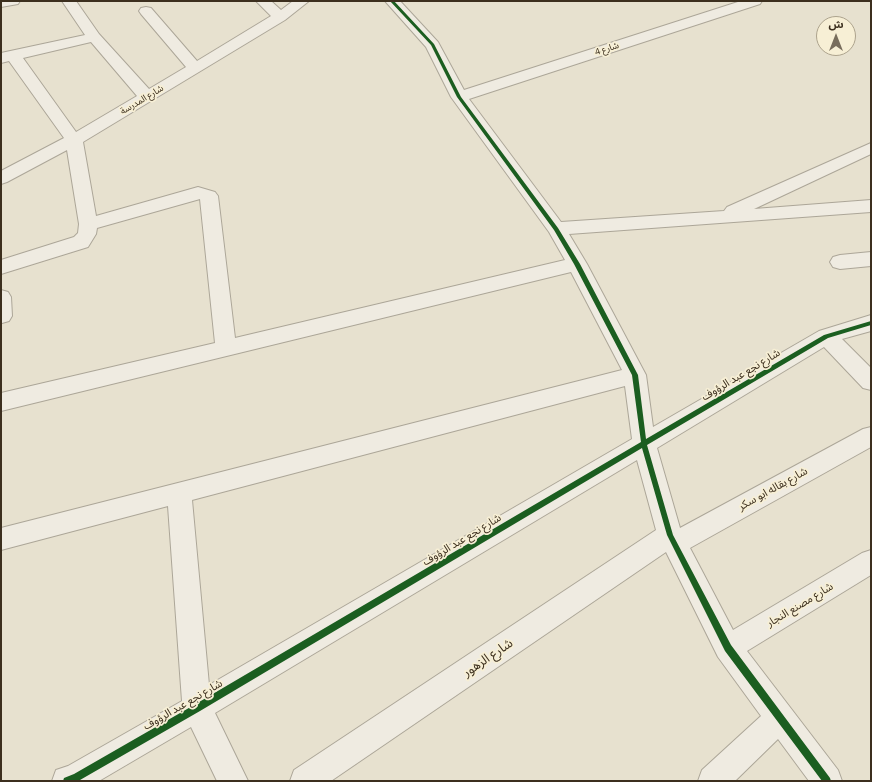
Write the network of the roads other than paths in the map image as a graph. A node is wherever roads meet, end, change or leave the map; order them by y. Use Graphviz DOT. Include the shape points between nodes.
graph roads {
  1 [pos="13,1"];
  2 [pos="68,1"];
  3 [pos="263,1"];
  4 [pos="302,1"];
  5 [pos="392,1"];
  6 [pos="755,1"];
  7 [pos="1,3"];
  8 [pos="146,11"];
  9 [pos="280,17"];
  10 [pos="94,37"];
  11 [pos="7,56"];
  12 [pos="195,68"];
  13 [pos="147,97"];
  14 [pos="458,97"];
  15 [pos="74,140"];
  16 [pos="871,148"];
  17 [pos="1,178"];
  18 [pos="871,206"];
  19 [pos="719,217"];
  20 [pos="88,224"];
  21 [pos="556,229"];
  22 [pos="871,259"];
  23 [pos="840,262"];
  24 [pos="577,264"];
  25 [pos="1,267"];
  26 [pos="871,323"];
  27 [pos="826,336"];
  28 [pos="226,348"];
  29 [pos="636,375"];
  30 [pos="871,382"];
  31 [pos="1,402"];
  32 [pos="871,436"];
  33 [pos="644,444"];
  34 [pos="179,493"];
  35 [pos="1,539"];
  36 [pos="672,539"];
  37 [pos="871,562"];
  38 [pos="728,648"];
  39 [pos="198,708"];
  40 [pos="780,718"];
  41 [pos="74,780"];
  42 [pos="233,781"];
  43 [pos="305,781"];
  44 [pos="713,781"];
  45 [pos="827,781"];
  1 -- 7 [label="street"];
  2 -- 10 [label="street"];
  3 -- 9 [label="street"];
  4 -- 9 [label="street, شارع المدرسة"];
  5 -- 14 [label="street" via="433,45"];
  6 -- 14 [label="street, شارع 4"];
  8 -- 12 [label="street"];
  9 -- 12 [label="street, شارع المدرسة"];
  10 -- 11 [label="street"];
  10 -- 13 [label="street"];
  11 -- 15 [label="street"];
  12 -- 13 [label="street, شارع المدرسة"];
  13 -- 15 [label="street, شارع المدرسة"];
  14 -- 21 [label="street"];
  15 -- 17 [label="street, شارع المدرسة"];
  15 -- 20 [label="street"];
  16 -- 19 [label="street"];
  18 -- 19 [label="street"];
  19 -- 21 [label="street"];
  20 -- 25 [label="street" via="88,234 81,242"];
  20 -- 28 [label="street" via="198,193 209,196"];
  21 -- 24 [label="street"];
  22 -- 23 [label="street"];
  24 -- 28 [label="street"];
  24 -- 29 [label="street"];
  26 -- 27 [label="street, شارع نجع عبد الرؤوف"];
  27 -- 30 [label="street"];
  27 -- 33 [label="street, شارع نجع عبد الرؤوف"];
  28 -- 31 [label="street"];
  29 -- 33 [label="street"];
  29 -- 34 [label="street"];
  32 -- 36 [label="street, شارع بقاله ابو سكر"];
  33 -- 36 [label="street"];
  33 -- 39 [label="street, شارع نجع عبد الرؤوف"];
  34 -- 35 [label="street"];
  34 -- 39 [label="street"];
  36 -- 38 [label="street"];
  36 -- 43 [label="street, شارع الزهور"];
  37 -- 38 [label="street, شارع مصنع النجار"];
  38 -- 40 [label="street"];
  39 -- 41 [label="street, شارع نجع عبد الرؤوف"];
  39 -- 42 [label="street"];
  40 -- 44 [label="street"];
  40 -- 45 [label="street"];
}
